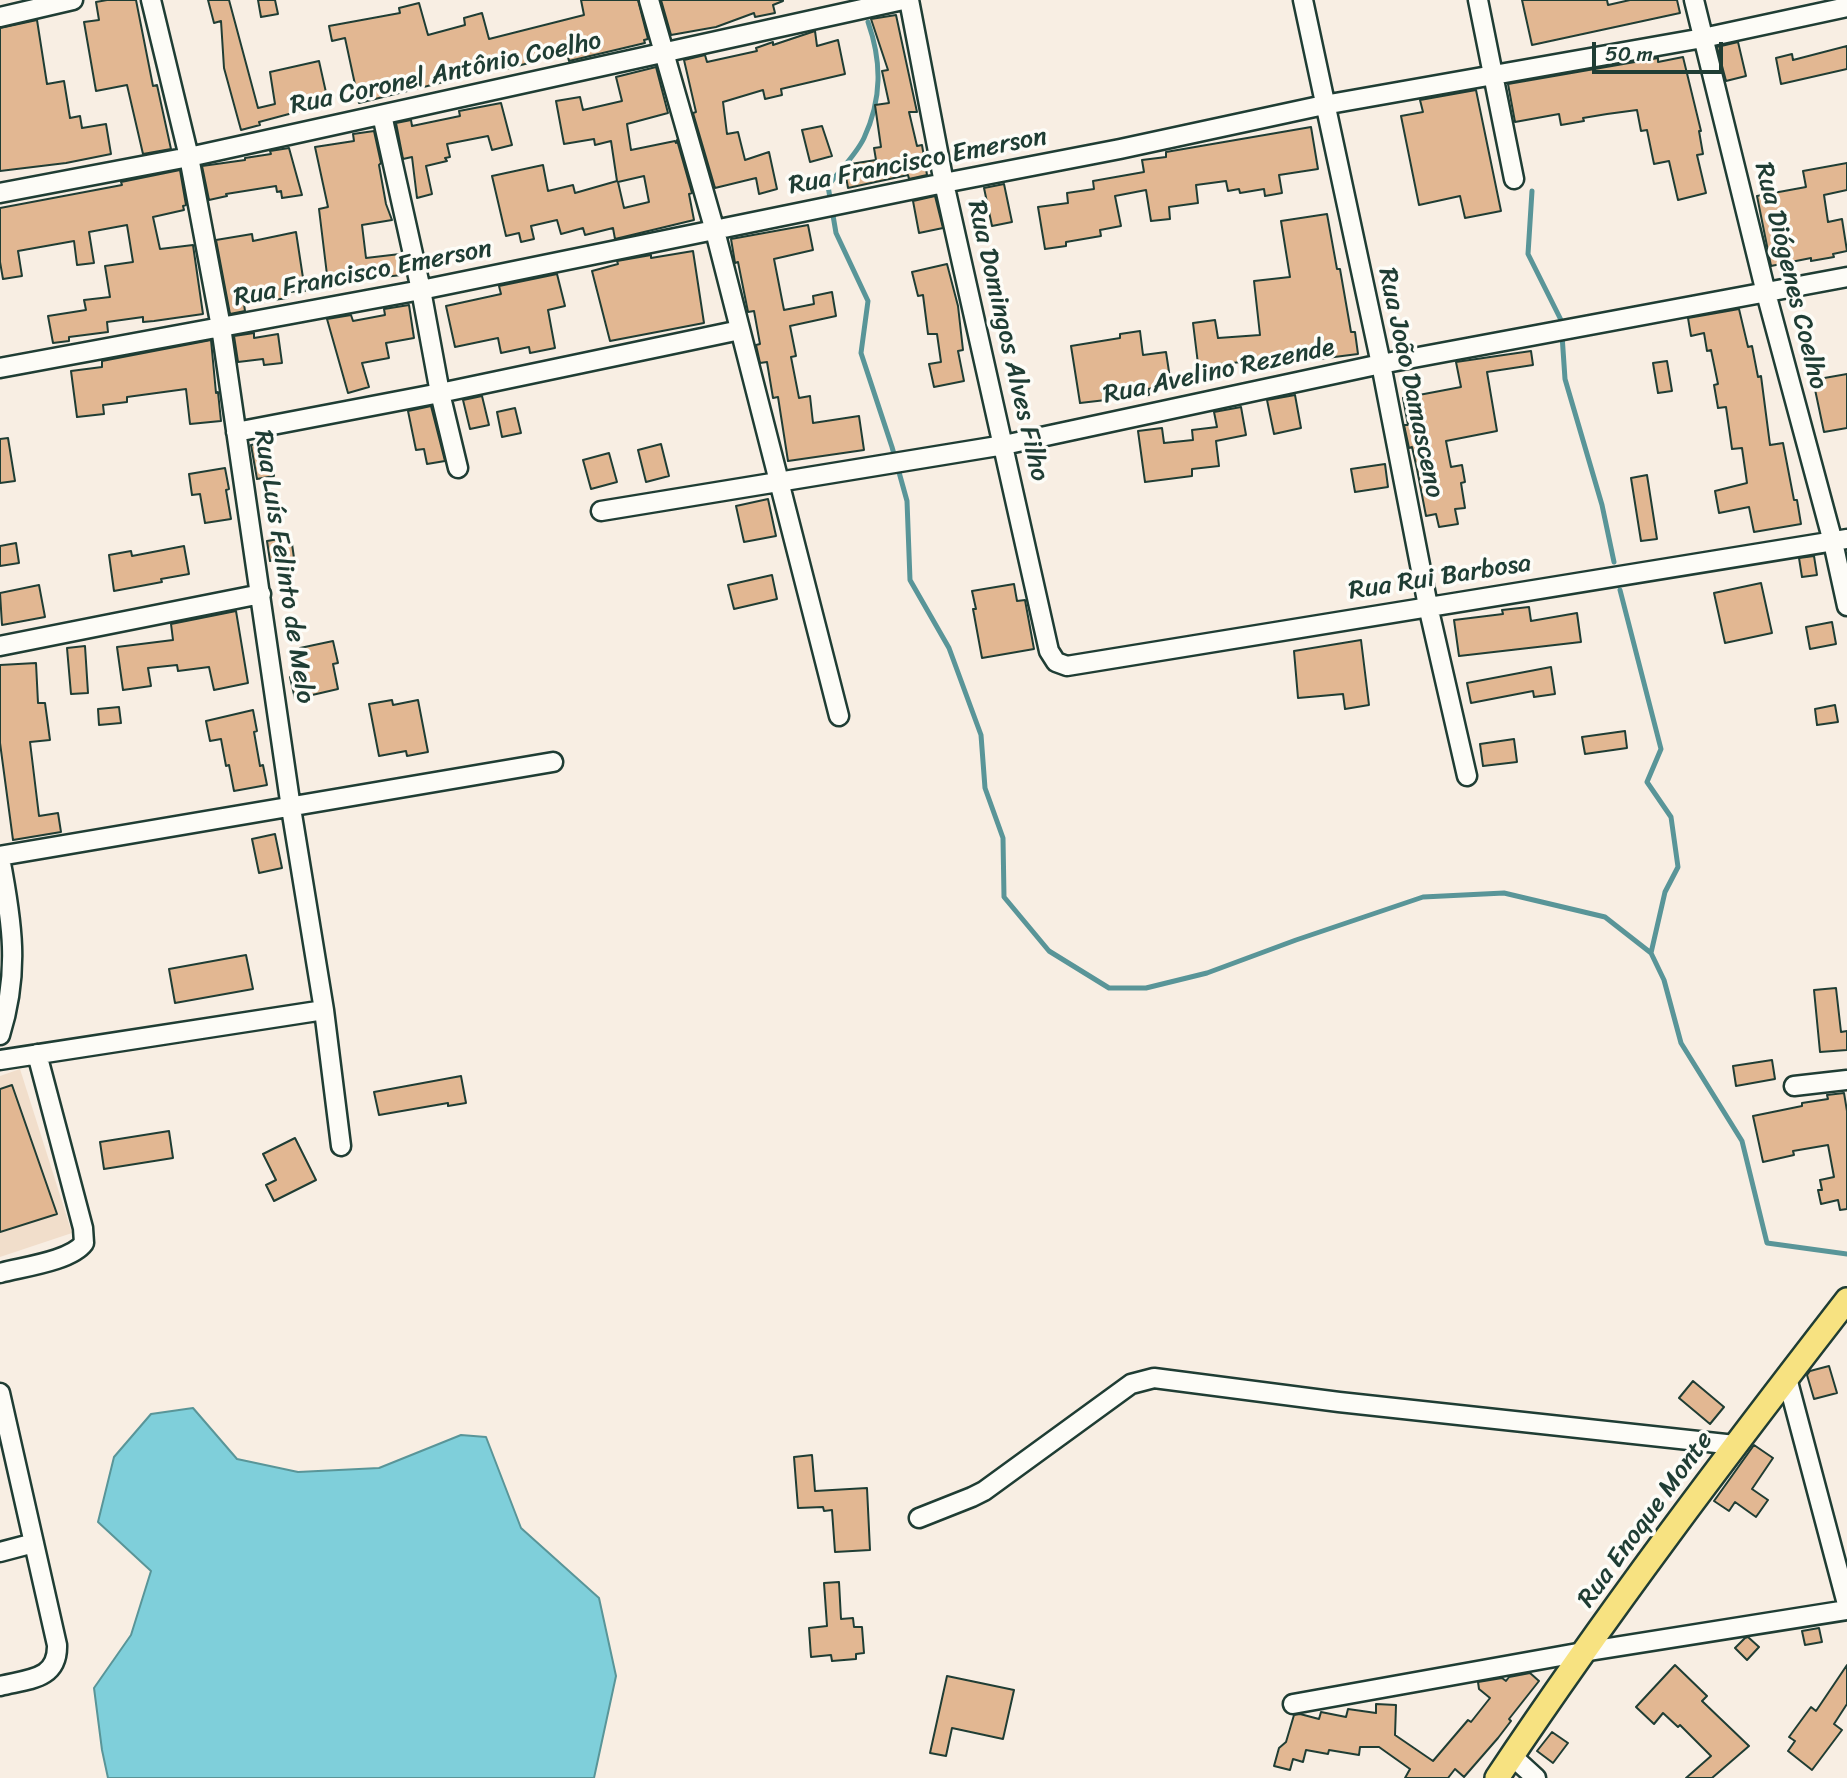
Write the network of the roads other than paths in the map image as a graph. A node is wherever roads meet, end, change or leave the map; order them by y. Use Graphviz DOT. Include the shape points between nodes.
graph roads {
  1 [pos="74,0"];
  2 [pos="151,0"];
  3 [pos="649,0"];
  4 [pos="903,0"];
  5 [pos="909,0"];
  6 [pos="1303,0"];
  7 [pos="1479,0"];
  8 [pos="1693,0"];
  9 [pos="1847,7"];
  10 [pos="0,18"];
  11 [pos="1703,38"];
  12 [pos="664,52"];
  13 [pos="1494,77"];
  14 [pos="1324,105"];
  15 [pos="382,115"];
  16 [pos="189,157"];
  17 [pos="1514,179"];
  18 [pos="944,183"];
  19 [pos="0,193"];
  20 [pos="715,231"];
  21 [pos="1847,277"];
  22 [pos="421,290"];
  23 [pos="1766,293"];
  24 [pos="221,327"];
  25 [pos="740,330"];
  26 [pos="1381,364"];
  27 [pos="0,368"];
  28 [pos="440,393"];
  29 [pos="236,432"];
  30 [pos="1004,445"];
  31 [pos="458,468"];
  32 [pos="778,481"];
  33 [pos="601,511"];
  34 [pos="1840,541"];
  35 [pos="261,594"];
  36 [pos="1428,606"];
  37 [pos="1847,606"];
  38 [pos="0,646"];
  39 [pos="1049,651"];
  40 [pos="839,716"];
  41 [pos="553,762"];
  42 [pos="1467,776"];
  43 [pos="291,808"];
  44 [pos="0,857"];
  45 [pos="324,1010"];
  46 [pos="0,1035"];
  47 [pos="37,1054"];
  48 [pos="0,1060"];
  49 [pos="1847,1080"];
  50 [pos="1794,1086"];
  51 [pos="341,1146"];
  52 [pos="0,1273"];
  53 [pos="1847,1300"];
  54 [pos="1787,1378"];
  55 [pos="0,1393"];
  56 [pos="2,1411"];
  57 [pos="1735,1445"];
  58 [pos="919,1518"];
  59 [pos="34,1543"];
  60 [pos="0,1552"];
  61 [pos="1847,1604"];
  62 [pos="1847,1610"];
  63 [pos="1583,1652"];
  64 [pos="0,1686"];
  65 [pos="1293,1704"];
  66 [pos="1512,1756"];
  67 [pos="1497,1778"];
  68 [pos="1536,1778"];
  1 -- 10 [label="street"];
  2 -- 16 [label="street, Rua Luís Felinto de Melo"];
  3 -- 12 [label="street"];
  4 -- 12 [label="street, Rua Coronel Antônio Coelho"];
  5 -- 18 [label="street, Rua Domingos Alves Filho"];
  6 -- 14 [label="street, Rua João Damasceno"];
  7 -- 13 [label="street"];
  8 -- 11 [label="street, Rua Diógenes Coelho"];
  9 -- 11 [label="street, Rua Francisco Emerson"];
  11 -- 13 [label="street, Rua Francisco Emerson"];
  11 -- 23 [label="street, Rua Diógenes Coelho"];
  12 -- 15 [label="street, Rua Coronel Antônio Coelho"];
  12 -- 20 [label="street"];
  13 -- 14 [label="street, Rua Francisco Emerson"];
  13 -- 17 [label="street"];
  14 -- 18 [label="street, Rua Francisco Emerson"];
  14 -- 26 [label="street, Rua João Damasceno"];
  15 -- 16 [label="street, Rua Coronel Antônio Coelho"];
  15 -- 22 [label="street"];
  16 -- 19 [label="street, Rua Coronel Antônio Coelho"];
  16 -- 24 [label="street, Rua Luís Felinto de Melo"];
  18 -- 20 [label="street, Rua Francisco Emerson"];
  18 -- 30 [label="street, Rua Domingos Alves Filho"];
  20 -- 22 [label="street, Rua Francisco Emerson"];
  20 -- 25 [label="street"];
  21 -- 23 [label="street, Rua Avelino Rezende"];
  22 -- 24 [label="street, Rua Francisco Emerson"];
  22 -- 28 [label="street"];
  23 -- 26 [label="street, Rua Avelino Rezende"];
  23 -- 34 [label="street, Rua Diógenes Coelho"];
  24 -- 27 [label="street, Rua Francisco Emerson"];
  24 -- 29 [label="street, Rua Luís Felinto de Melo"];
  25 -- 28 [label="street"];
  25 -- 32 [label="street"];
  26 -- 30 [label="street, Rua Avelino Rezende"];
  26 -- 36 [label="street, Rua João Damasceno"];
  28 -- 29 [label="street"];
  28 -- 31 [label="street"];
  29 -- 35 [label="street, Rua Luís Felinto de Melo"];
  30 -- 32 [label="street, Rua Avelino Rezende"];
  30 -- 39 [label="street, Rua Domingos Alves Filho"];
  32 -- 33 [label="street, Rua Avelino Rezende"];
  32 -- 40 [label="street"];
  34 -- 36 [label="street, Rua Rui Barbosa"];
  34 -- 37 [label="street, Rua Diógenes Coelho"];
  35 -- 38 [label="street"];
  35 -- 43 [label="street, Rua Luís Felinto de Melo"];
  36 -- 39 [label="street, Rua Rui Barbosa" via="1068,666 1056,662"];
  36 -- 42 [label="street, Rua João Damasceno"];
  41 -- 43 [label="street"];
  43 -- 44 [label="street"];
  43 -- 45 [label="street, Rua Luís Felinto de Melo"];
  44 -- 46 [label="street" via="14,953 12,986"];
  45 -- 47 [label="street"];
  45 -- 51 [label="street, Rua Luís Felinto de Melo"];
  47 -- 48 [label="street"];
  47 -- 52 [label="street" via="84,1243 63,1257"];
  49 -- 50 [label="street"];
  53 -- 54 [label="main road, Rua Enoque Monte"];
  54 -- 57 [label="main road, Rua Enoque Monte"];
  54 -- 61 [label="street"];
  55 -- 56 [label="street"];
  56 -- 59 [label="street"];
  57 -- 58 [label="street" via="1154,1378 1131,1384 984,1491"];
  57 -- 63 [label="main road, Rua Enoque Monte"];
  59 -- 60 [label="street"];
  59 -- 64 [label="street" via="57,1658 47,1673"];
  62 -- 63 [label="street"];
  63 -- 65 [label="street"];
  63 -- 66 [label="main road, Rua Enoque Monte"];
  66 -- 67 [label="main road, Rua Enoque Monte"];
  66 -- 68 [label="street"];
}
